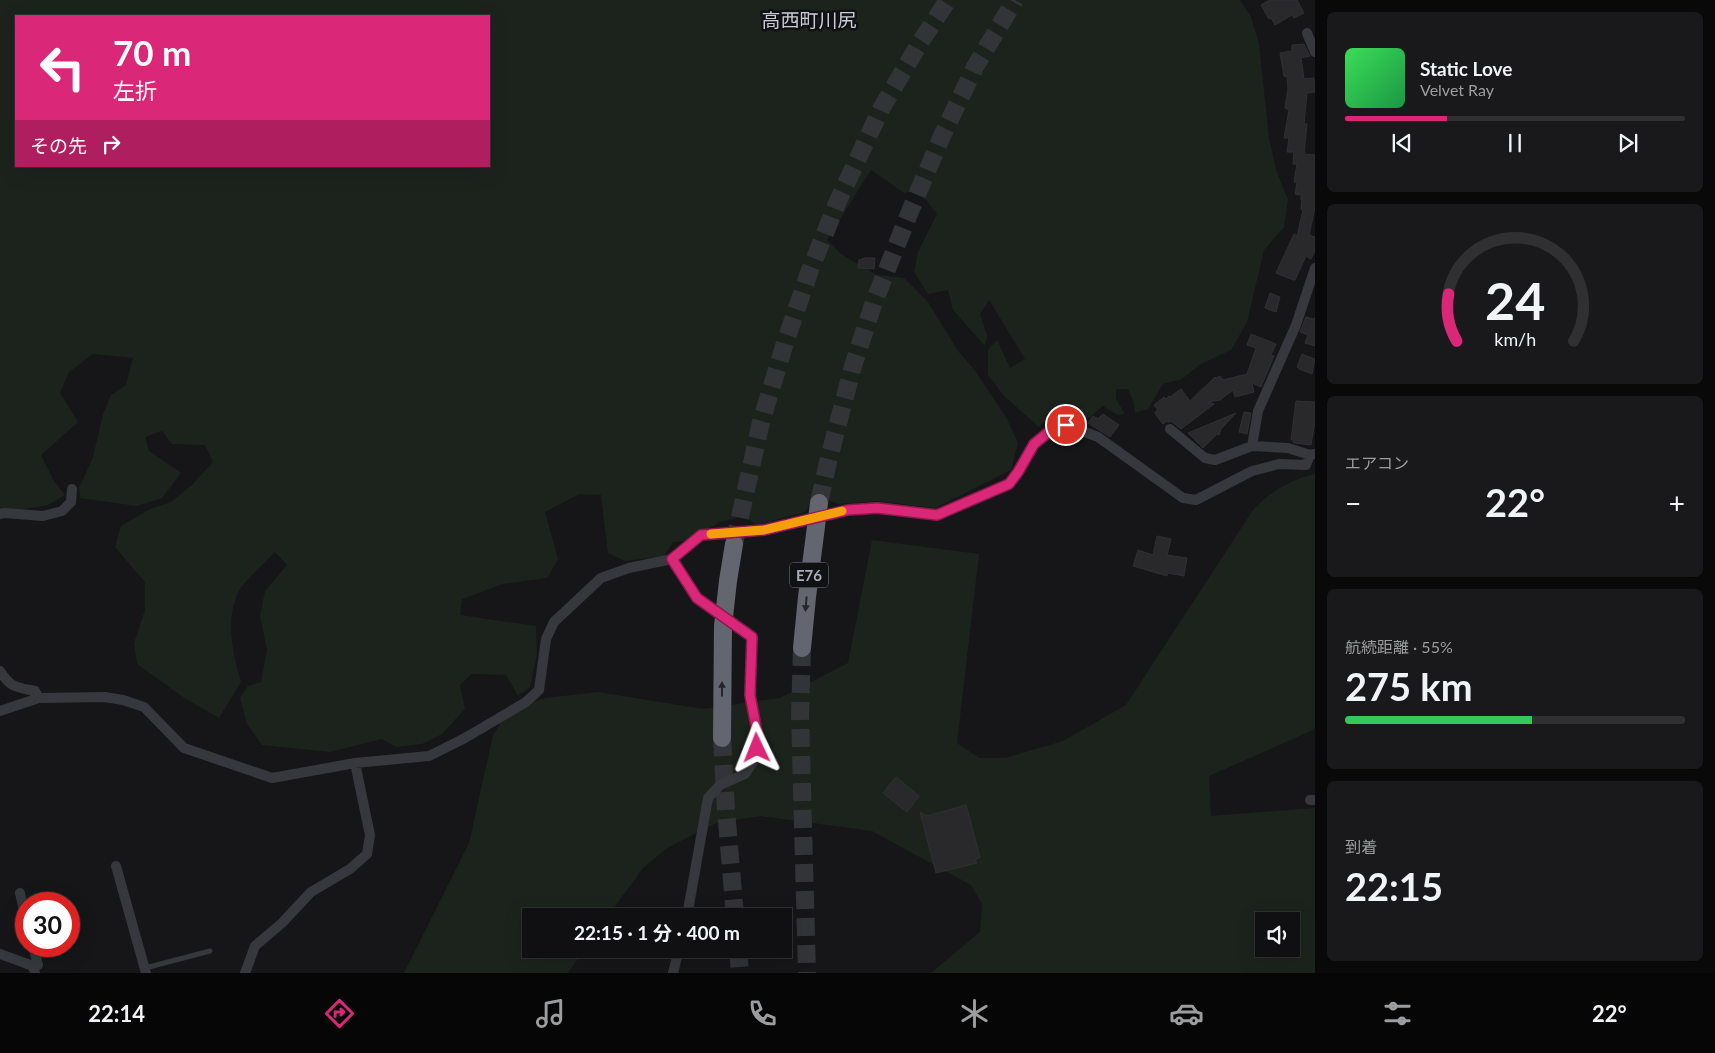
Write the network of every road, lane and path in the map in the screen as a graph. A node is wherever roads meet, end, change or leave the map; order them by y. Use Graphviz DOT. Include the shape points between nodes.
graph roads {
  1 [pos="1307,33"];
  2 [pos="1315,52"];
  3 [pos="1315,268"];
  4 [pos="1170,429"];
  5 [pos="1252,446"];
  6 [pos="1312,454"];
  7 [pos="72,489"];
  8 [pos="819,503"];
  9 [pos="0,514"];
  10 [pos="734,544"];
  11 [pos="672,559"];
  12 [pos="802,648"];
  13 [pos="0,671"];
  14 [pos="39,698"];
  15 [pos="0,711"];
  16 [pos="722,738"];
  17 [pos="355,763"];
  18 [pos="116,866"];
  19 [pos="688,908"];
  20 [pos="210,951"];
  21 [pos="0,954"];
  22 [pos="36,957"];
  23 [pos="677,958"];
  24 [pos="34,970"];
  25 [pos="145,971"];
  26 [pos="245,973"];
  27 [pos="673,973"];
  1 -- 2 [label="street"];
  3 -- 5 [label="street" via="1296,325 1258,411"];
  4 -- 5 [label="street" via="1205,458 1215,460"];
  5 -- 6 [label="street" via="1288,448"];
  6 -- 11 [label="street, bridge" via="1306,465 1279,464 1252,470 1196,500 1183,498 1098,437 1066,425 1050,431 1034,444 1009,484 937,515 877,508 848,510 764,530 701,535"];
  7 -- 9 [label="street" via="71,502 62,511 42,516"];
  8 -- 12 [label="highway, E76, one-way"];
  16 -- 10 [label="highway, one-way" via="723,626"];
  11 -- 17 [label="street" via="601,578 554,622 546,639 539,690 526,702 428,756"];
  11 -- 19 [label="street, bridge" via="697,598 752,637 750,695 758,737 755,759 745,774 720,785 708,798"];
  13 -- 14 [label="street" via="7,682 17,688 35,691"];
  14 -- 15 [label="street"];
  14 -- 17 [label="street" via="105,697 144,707 184,748 272,778"];
  17 -- 26 [label="street" via="370,835 367,854 350,869 311,892 255,946"];
  18 -- 25 [label="street"];
  20 -- 25 [label="lane"];
  21 -- 24 [label="street"];
  22 -- 24 [label="street" via="38,965"];
  23 -- 27 [label="street"];
}
